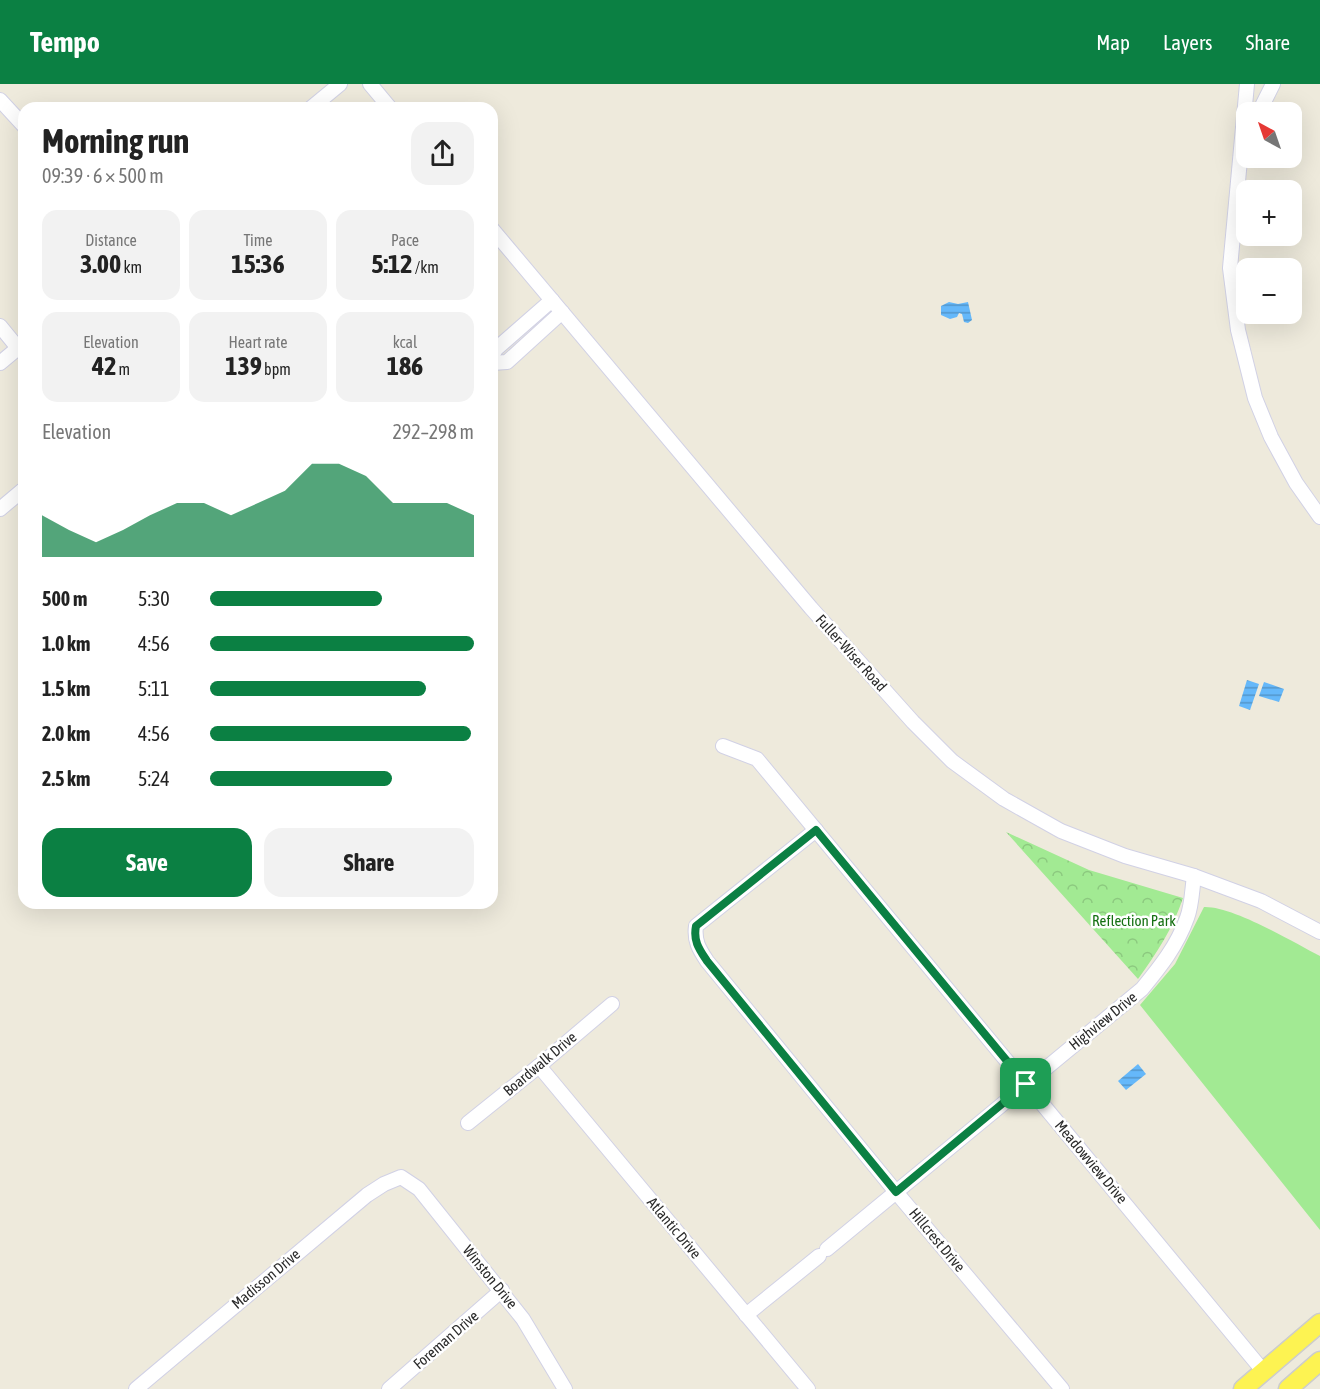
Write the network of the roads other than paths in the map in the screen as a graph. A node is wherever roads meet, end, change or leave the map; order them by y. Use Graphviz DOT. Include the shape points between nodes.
graph roads {
  1 [pos="340,84"];
  2 [pos="370,84"];
  3 [pos="1247,84"];
  4 [pos="1273,84"];
  5 [pos="0,100"];
  6 [pos="318,102"];
  7 [pos="385,102"];
  8 [pos="1246,102"];
  9 [pos="1264,102"];
  10 [pos="18,120"];
  11 [pos="1241,168"];
  12 [pos="498,236"];
  13 [pos="552,300"];
  14 [pos="562,312"];
  15 [pos="0,326"];
  16 [pos="18,343"];
  17 [pos="498,347"];
  18 [pos="18,348"];
  19 [pos="0,363"];
  20 [pos="498,363"];
  21 [pos="18,494"];
  22 [pos="0,509"];
  23 [pos="1320,517"];
  24 [pos="723,746"];
  25 [pos="816,830"];
  26 [pos="1194,876"];
  27 [pos="1320,932"];
  28 [pos="612,1004"];
  29 [pos="539,1066"];
  30 [pos="1026,1084"];
  31 [pos="468,1123"];
  32 [pos="401,1177"];
  33 [pos="896,1192"];
  34 [pos="502,1290"];
  35 [pos="746,1315"];
  36 [pos="1320,1323"];
  37 [pos="1320,1361"];
  38 [pos="1264,1372"];
  39 [pos="136,1389"];
  40 [pos="389,1389"];
  41 [pos="566,1389"];
  42 [pos="808,1389"];
  43 [pos="1062,1389"];
  44 [pos="1243,1389"];
  45 [pos="1288,1389"];
  1 -- 6 [label="street"];
  2 -- 7 [label="street"];
  3 -- 8 [label="street"];
  4 -- 9 [label="street"];
  5 -- 10 [label="street"];
  11 -- 23 [label="street" via="1230,268 1238,330 1255,398 1271,437"];
  12 -- 13 [label="street, Fuller-Wiser Road"];
  13 -- 14 [label="street, Fuller-Wiser Road"];
  13 -- 17 [label="street"];
  14 -- 20 [label="street" via="507,362"];
  14 -- 26 [label="street, Fuller-Wiser Road" via="811,608 952,761 1004,799 1061,831 1125,856"];
  15 -- 16 [label="street"];
  18 -- 19 [label="street"];
  21 -- 22 [label="street"];
  24 -- 25 [label="street, Meadowview Drive" via="757,759"];
  25 -- 30 [label="street, Meadowview Drive"];
  25 -- 33 [label="street, Hillcrest Drive" via="696,926 694,935 707,961"];
  26 -- 27 [label="street, Fuller-Wiser Road" via="1262,901"];
  26 -- 30 [label="street, Highview Drive" via="1188,916 1163,964 1142,989"];
  28 -- 29 [label="street, Boardwalk Drive"];
  29 -- 31 [label="street, Boardwalk Drive"];
  29 -- 35 [label="street, Atlantic Drive"];
  30 -- 33 [label="street, Highview Drive"];
  30 -- 38 [label="street, Meadowview Drive"];
  32 -- 34 [label="street, Winston Drive" via="418,1189"];
  32 -- 39 [label="street, Madisson Drive" via="367,1195"];
  33 -- 35 [label="street, Highview Drive"];
  33 -- 43 [label="street, Hillcrest Drive"];
  34 -- 40 [label="street, Foreman Drive"];
  34 -- 41 [label="street, Winston Drive"];
  35 -- 42 [label="street, Atlantic Drive"];
  36 -- 38 [label="main road"];
  37 -- 45 [label="main road"];
  38 -- 44 [label="main road"];
}
